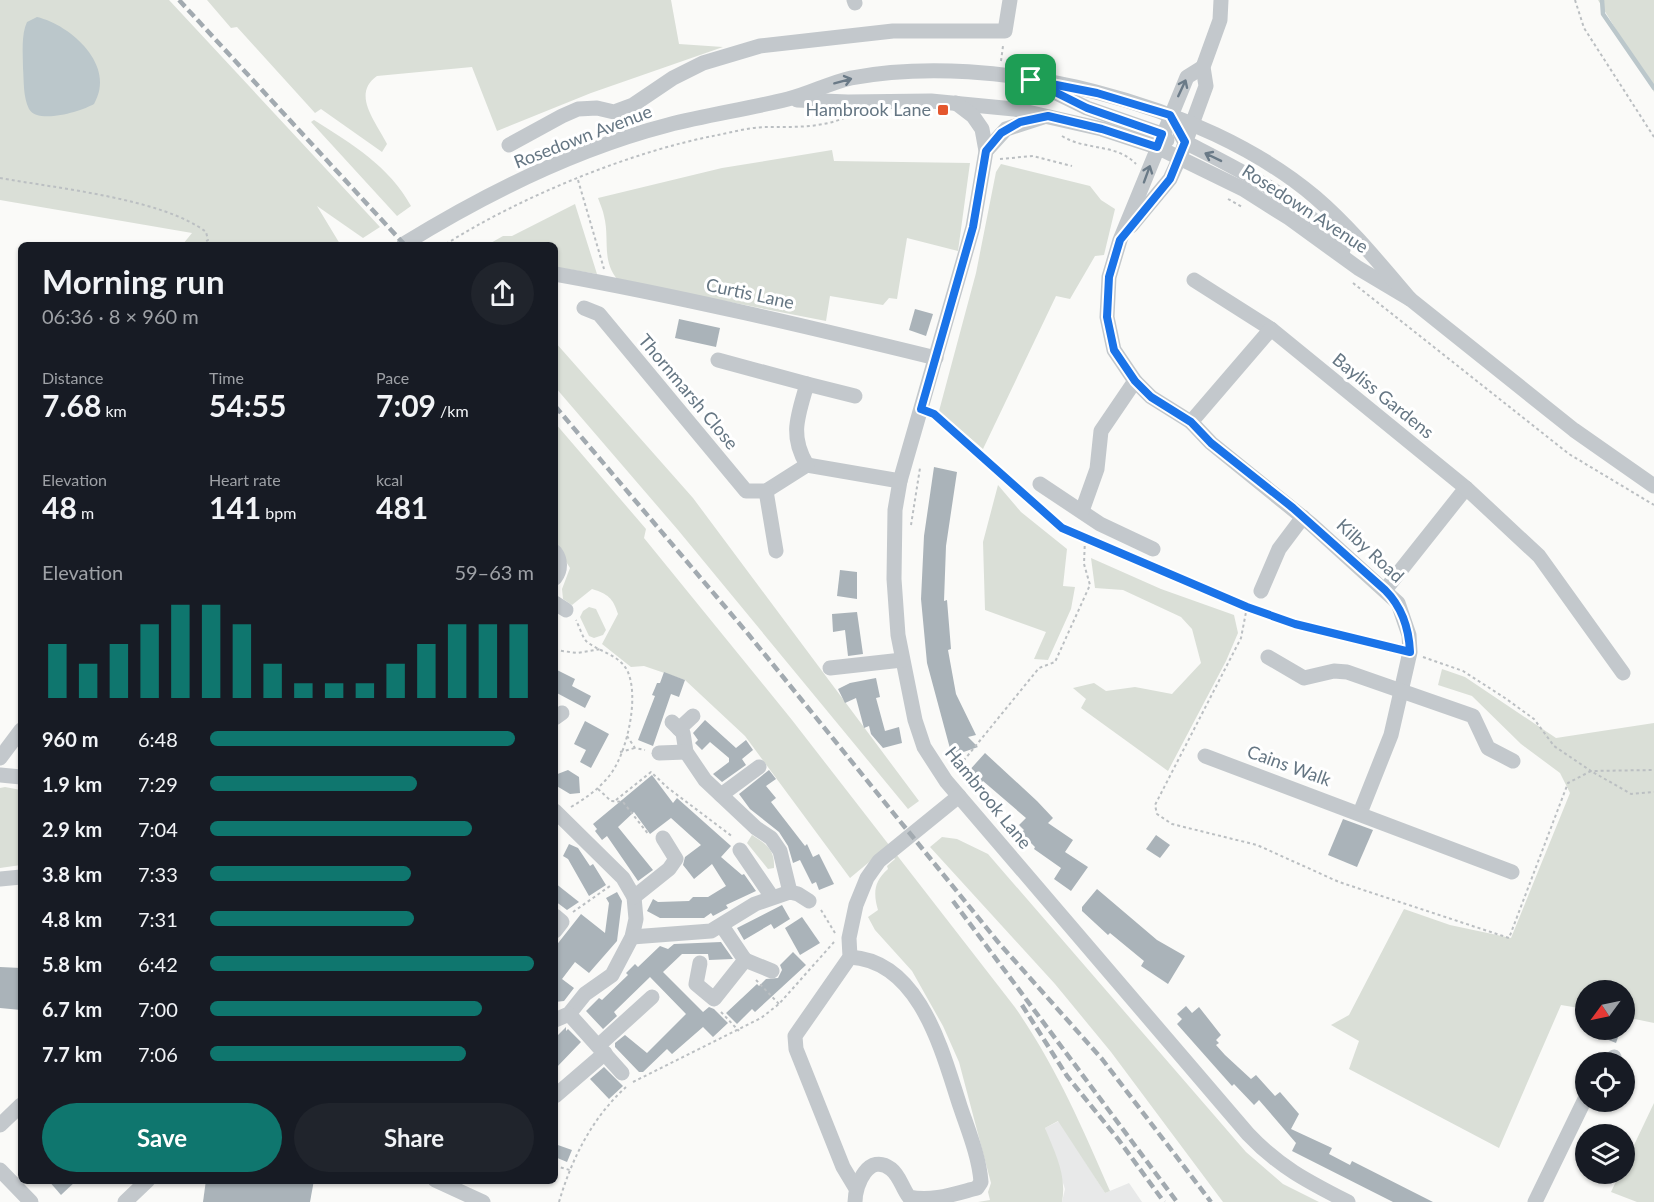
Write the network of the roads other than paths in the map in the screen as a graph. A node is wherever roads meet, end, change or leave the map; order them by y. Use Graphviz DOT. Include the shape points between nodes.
graph roads {
  1 [pos="1010,0"];
  2 [pos="1221,0"];
  3 [pos="1203,67"];
  4 [pos="1031,80"];
  5 [pos="788,99"];
  6 [pos="956,103"];
  7 [pos="1170,115"];
  8 [pos="1048,116"];
  9 [pos="1191,125"];
  10 [pos="1160,140"];
  11 [pos="1185,142"];
  12 [pos="509,145"];
  13 [pos="984,157"];
  14 [pos="1180,157"];
  15 [pos="1120,240"];
  16 [pos="407,242"];
  17 [pos="1353,274"];
  18 [pos="558,275"];
  19 [pos="1194,280"];
  20 [pos="1410,299"];
  21 [pos="584,308"];
  22 [pos="1271,329"];
  23 [pos="936,358"];
  24 [pos="718,360"];
  25 [pos="1135,381"];
  26 [pos="807,384"];
  27 [pos="855,396"];
  28 [pos="1191,422"];
  29 [pos="807,465"];
  30 [pos="900,482"];
  31 [pos="1040,484"];
  32 [pos="1654,486"];
  33 [pos="1466,488"];
  34 [pos="766,491"];
  35 [pos="1082,511"];
  36 [pos="1303,517"];
  37 [pos="1153,549"];
  38 [pos="776,551"];
  39 [pos="1385,590"];
  40 [pos="1261,591"];
  41 [pos="1268,657"];
  42 [pos="902,660"];
  43 [pos="830,668"];
  44 [pos="1623,673"];
  45 [pos="1401,690"];
  46 [pos="693,716"];
  47 [pos="18,734"];
  48 [pos="686,752"];
  49 [pos="659,753"];
  50 [pos="1205,756"];
  51 [pos="0,758"];
  52 [pos="1513,761"];
  53 [pos="759,767"];
  54 [pos="0,775"];
  55 [pos="18,777"];
  56 [pos="721,795"];
  57 [pos="959,796"];
  58 [pos="558,813"];
  59 [pos="1360,813"];
  60 [pos="663,838"];
  61 [pos="740,850"];
  62 [pos="1512,872"];
  63 [pos="18,878"];
  64 [pos="0,879"];
  65 [pos="790,892"];
  66 [pos="634,897"];
  67 [pos="772,897"];
  68 [pos="809,901"];
  69 [pos="722,926"];
  70 [pos="632,937"];
  71 [pos="850,957"];
  72 [pos="745,960"];
  73 [pos="700,963"];
  74 [pos="772,971"];
  75 [pos="652,997"];
  76 [pos="562,1017"];
  77 [pos="601,1050"];
  78 [pos="622,1073"];
  79 [pos="558,1093"];
  80 [pos="18,1108"];
  81 [pos="1579,1112"];
  82 [pos="0,1125"];
  83 [pos="0,1170"];
  84 [pos="144,1184"];
  85 [pos="444,1184"];
  86 [pos="855,1194"];
  87 [pos="31,1202"];
  88 [pos="125,1202"];
  89 [pos="483,1202"];
  90 [pos="1348,1202"];
  91 [pos="1535,1202"];
  1 -- 12 [label="street" via="1005,31 893,31 760,46 703,63 615,112 597,108 570,112"];
  2 -- 3 [label="street" via="1220,20"];
  7 -- 3 [label="street, Kilby Road, one-way" via="1187,77"];
  3 -- 9 [label="street, Kilby Road" via="1206,86"];
  5 -- 4 [label="street, Rosedown Avenue, one-way" via="842,80 891,74 988,74"];
  4 -- 7 [label="street, Rosedown Avenue" via="1097,93"];
  4 -- 10 [label="street"];
  5 -- 6 [label="street, Rosedown Avenue"];
  5 -- 16 [label="street, Rosedown Avenue" via="665,126 618,141 528,177"];
  6 -- 8 [label="street, Rosedown Avenue"];
  6 -- 13 [label="street, Hambrook Lane" via="973,116 981,129"];
  7 -- 9 [label="street, Rosedown Avenue"];
  7 -- 10 [label="street, Kilby Road"];
  7 -- 11 [label="street"];
  8 -- 10 [label="street, Rosedown Avenue"];
  8 -- 13 [label="street" via="1006,129"];
  9 -- 11 [label="street, Kilby Road"];
  9 -- 20 [label="street, Rosedown Avenue" via="1249,153 1315,197"];
  10 -- 14 [label="street"];
  15 -- 10 [label="street, Kilby Road, one-way"];
  11 -- 14 [label="street, Kilby Road"];
  17 -- 11 [label="street, one-way" via="1326,230 1299,206"];
  13 -- 23 [label="street, Hambrook Lane" via="973,227"];
  14 -- 15 [label="street, Kilby Road" via="1170,179"];
  14 -- 17 [label="street, Rosedown Avenue" via="1289,218"];
  15 -- 25 [label="street, Kilby Road" via="1109,277 1107,317 1114,350"];
  17 -- 20 [label="street, Rosedown Avenue"];
  18 -- 23 [label="street, Curtis Lane"];
  19 -- 22 [label="street, Bayliss Gardens"];
  20 -- 32 [label="street, Rosedown Avenue" via="1574,430"];
  21 -- 34 [label="street, Thornmarsh Close" via="599,314 746,491"];
  22 -- 28 [label="street"];
  22 -- 33 [label="street, Bayliss Gardens"];
  23 -- 30 [label="street, Hambrook Lane" via="930,410"];
  24 -- 26 [label="street"];
  25 -- 28 [label="street, Kilby Road" via="1151,397"];
  25 -- 35 [label="street" via="1101,431 1097,469"];
  26 -- 27 [label="street"];
  26 -- 29 [label="street" via="795,427 797,449"];
  28 -- 36 [label="street, Kilby Road" via="1211,443"];
  29 -- 30 [label="street"];
  29 -- 34 [label="street"];
  30 -- 42 [label="street, Hambrook Lane" via="894,579"];
  31 -- 35 [label="street"];
  33 -- 39 [label="street"];
  33 -- 44 [label="street, Bayliss Gardens" via="1539,556"];
  34 -- 38 [label="street"];
  35 -- 37 [label="street"];
  36 -- 39 [label="street, Kilby Road"];
  36 -- 40 [label="street" via="1279,549"];
  39 -- 45 [label="street, Kilby Road" via="1398,603 1409,635 1410,652"];
  41 -- 45 [label="street" via="1304,678 1347,672"];
  42 -- 43 [label="street"];
  42 -- 57 [label="street, Hambrook Lane" via="924,747"];
  45 -- 52 [label="street" via="1473,716 1488,748"];
  45 -- 59 [label="street, Kilby Road" via="1391,735"];
  46 -- 48 [label="street" via="676,726 683,733"];
  47 -- 51 [label="street"];
  48 -- 49 [label="street"];
  48 -- 56 [label="street"];
  50 -- 59 [label="street, Cains Walk"];
  53 -- 56 [label="street"];
  54 -- 55 [label="street"];
  56 -- 65 [label="street" via="771,838 780,851"];
  57 -- 71 [label="street" via="879,861 867,878 856,905 849,938"];
  57 -- 90 [label="street, Hambrook Lane" via="1270,1157 1291,1173"];
  58 -- 66 [label="street" via="623,878"];
  59 -- 62 [label="street"];
  60 -- 66 [label="street" via="676,859"];
  61 -- 67 [label="street"];
  63 -- 64 [label="street"];
  65 -- 67 [label="street"];
  65 -- 68 [label="street"];
  66 -- 70 [label="street" via="636,919"];
  67 -- 69 [label="street"];
  69 -- 70 [label="street" via="711,931"];
  69 -- 72 [label="street"];
  70 -- 76 [label="street" via="612,975"];
  71 -- 86 [label="street" via="795,1036 795,1049"];
  71 -- 86 [label="street" via="866,958 886,968 917,1001 943,1055 981,1182 977,1188 931,1200 917,1199 909,1197 894,1170 876,1165 867,1169"];
  72 -- 73 [label="street" via="714,999 696,984"];
  72 -- 74 [label="street"];
  75 -- 77 [label="street"];
  76 -- 77 [label="street"];
  77 -- 78 [label="street"];
  77 -- 79 [label="street"];
  80 -- 82 [label="street"];
  81 -- 91 [label="street"];
  83 -- 87 [label="street"];
  84 -- 88 [label="street"];
  85 -- 89 [label="street"];
}
